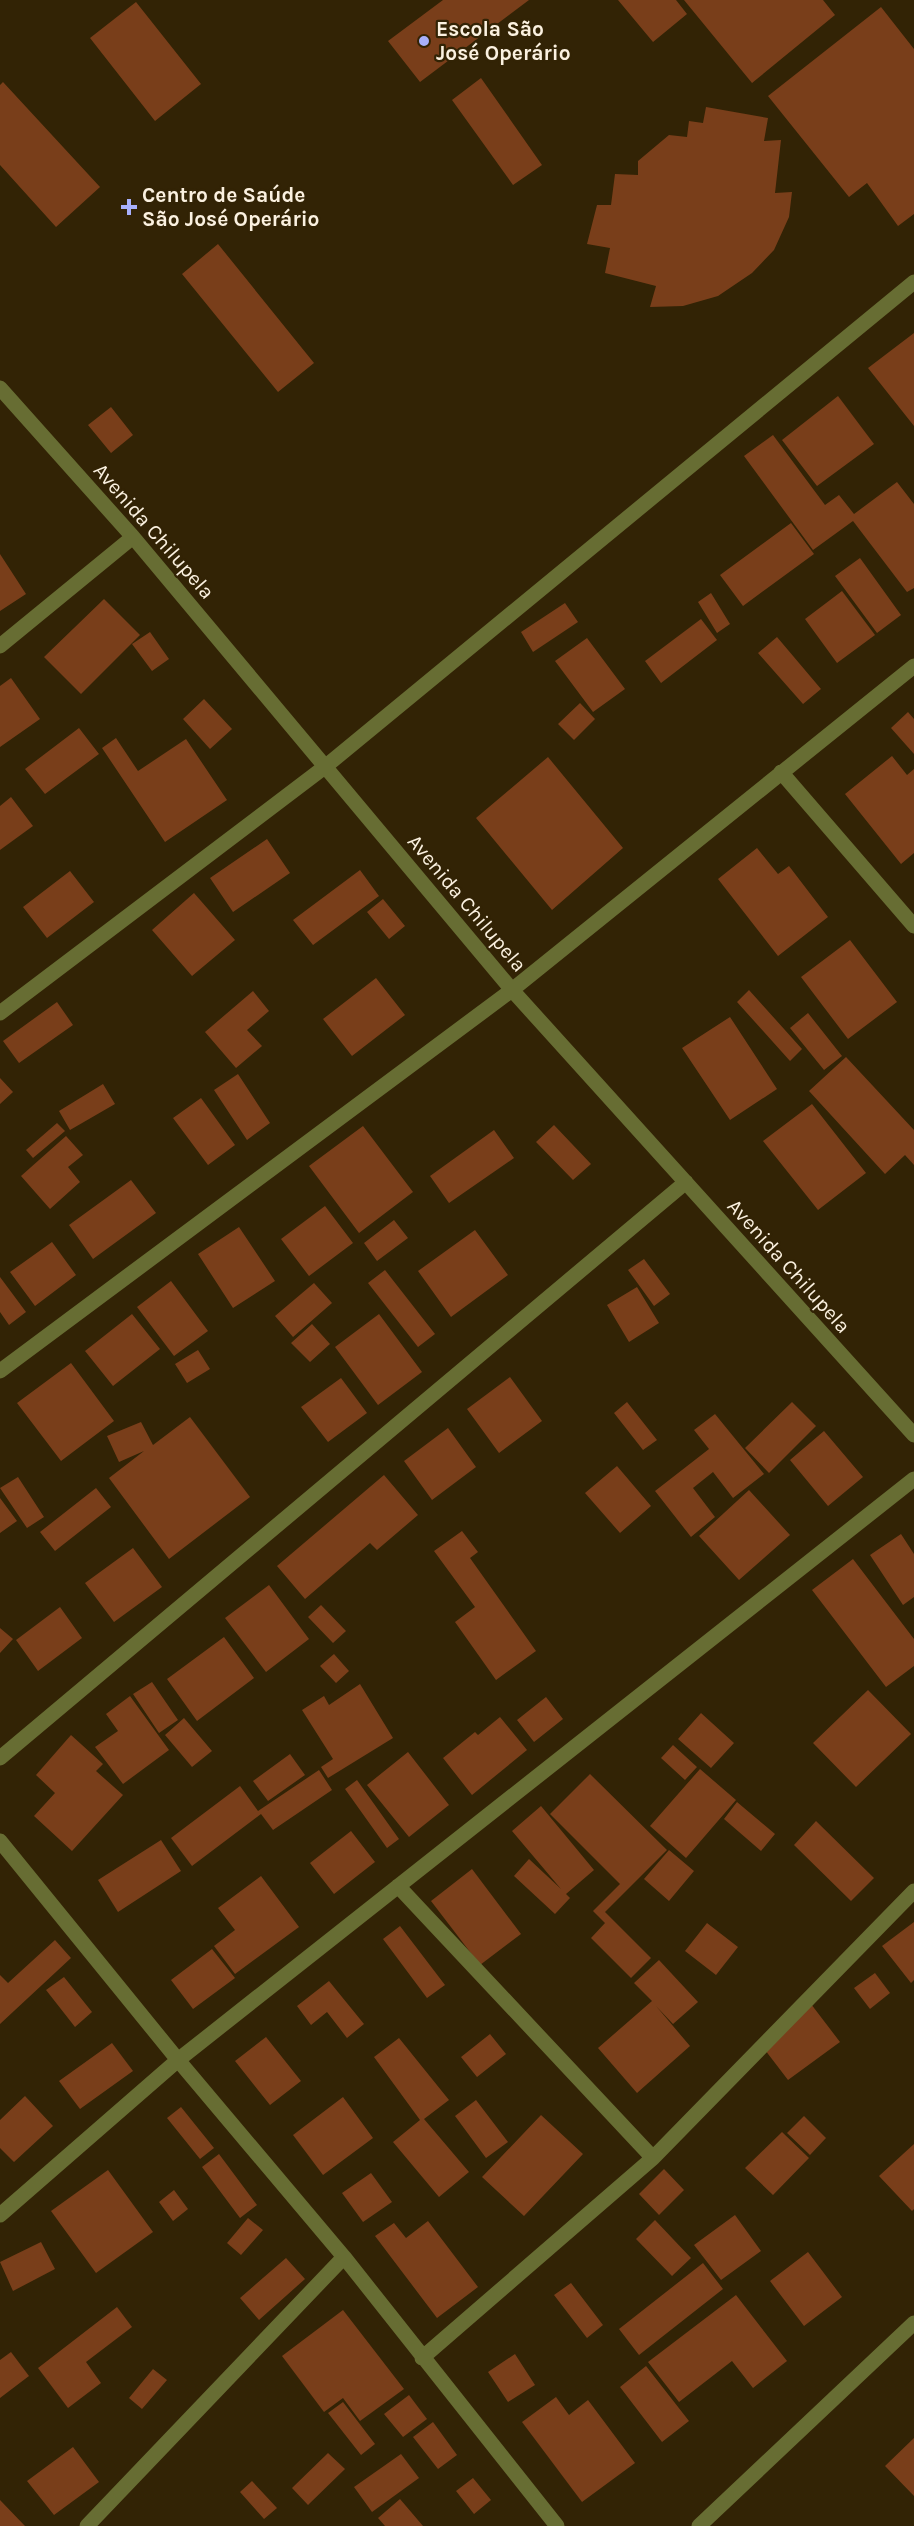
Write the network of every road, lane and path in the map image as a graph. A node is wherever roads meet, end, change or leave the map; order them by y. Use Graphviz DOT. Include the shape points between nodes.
graph roads {
  1 [pos="914,282"];
  2 [pos="0,387"];
  3 [pos="133,537"];
  4 [pos="0,646"];
  5 [pos="914,666"];
  6 [pos="326,766"];
  7 [pos="781,772"];
  8 [pos="914,926"];
  9 [pos="512,990"];
  10 [pos="0,1013"];
  11 [pos="686,1182"];
  12 [pos="2,1364"];
  13 [pos="914,1435"];
  14 [pos="914,1479"];
  15 [pos="0,1758"];
  16 [pos="2,1849"];
  17 [pos="398,1886"];
  18 [pos="914,1891"];
  19 [pos="178,2060"];
  20 [pos="653,2158"];
  21 [pos="0,2215"];
  22 [pos="344,2257"];
  23 [pos="914,2323"];
  24 [pos="422,2358"];
  25 [pos="87,2526"];
  26 [pos="557,2526"];
  27 [pos="699,2526"];
  1 -- 6 [label="street"];
  2 -- 3 [label="street, Avenida Chilupela"];
  3 -- 4 [label="street"];
  3 -- 6 [label="street, Avenida Chilupela"];
  5 -- 7 [label="street"];
  6 -- 9 [label="street, Avenida Chilupela"];
  6 -- 10 [label="street"];
  7 -- 8 [label="street"];
  7 -- 9 [label="street"];
  9 -- 11 [label="street, Avenida Chilupela"];
  9 -- 12 [label="street"];
  11 -- 13 [label="street, Avenida Chilupela"];
  11 -- 15 [label="street"];
  14 -- 17 [label="street"];
  16 -- 19 [label="street"];
  17 -- 19 [label="street"];
  17 -- 20 [label="street"];
  18 -- 20 [label="street"];
  19 -- 21 [label="street"];
  19 -- 22 [label="street"];
  20 -- 24 [label="street"];
  22 -- 24 [label="street"];
  22 -- 25 [label="street"];
  23 -- 27 [label="street"];
  24 -- 26 [label="street"];
}
